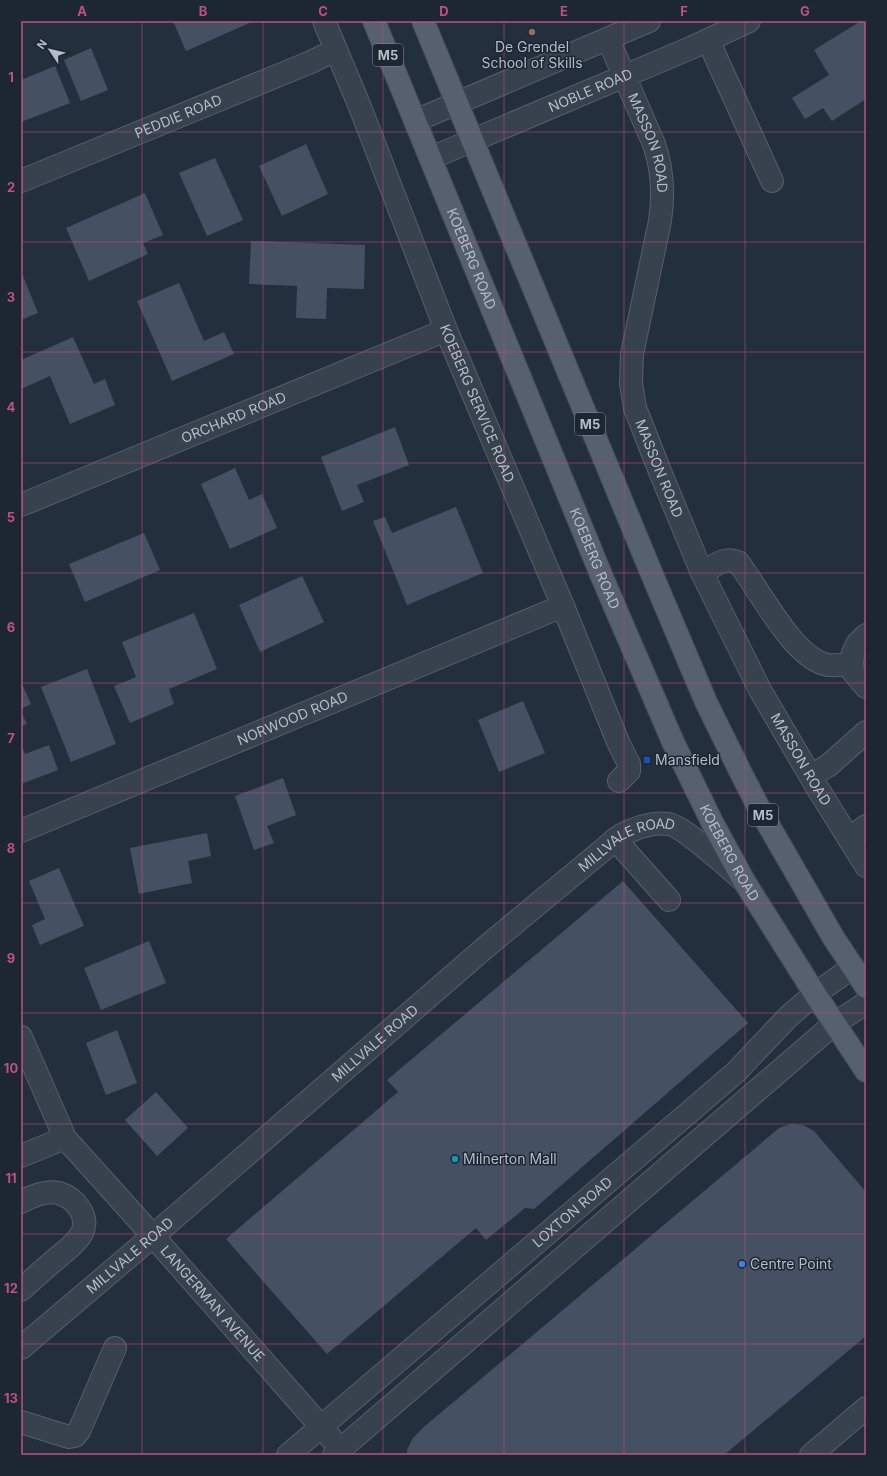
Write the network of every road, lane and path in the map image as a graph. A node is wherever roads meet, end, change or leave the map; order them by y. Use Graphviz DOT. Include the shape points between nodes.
graph roads {
  1 [pos="324,21"];
  2 [pos="374,21"];
  3 [pos="423,21"];
  4 [pos="649,21"];
  5 [pos="749,21"];
  6 [pos="608,39"];
  7 [pos="708,40"];
  8 [pos="335,50"];
  9 [pos="624,76"];
  10 [pos="457,103"];
  11 [pos="415,121"];
  12 [pos="473,140"];
  13 [pos="431,158"];
  14 [pos="21,181"];
  15 [pos="772,181"];
  16 [pos="446,330"];
  17 [pos="21,505"];
  18 [pos="702,573"];
  19 [pos="564,606"];
  20 [pos="866,635"];
  21 [pos="852,664"];
  22 [pos="866,687"];
  23 [pos="866,732"];
  24 [pos="811,776"];
  25 [pos="619,781"];
  26 [pos="21,831"];
  27 [pos="858,832"];
  28 [pos="618,837"];
  29 [pos="866,866"];
  30 [pos="744,881"];
  31 [pos="669,900"];
  32 [pos="853,967"];
  33 [pos="866,987"];
  34 [pos="815,994"];
  35 [pos="866,1003"];
  36 [pos="834,1024"];
  37 [pos="21,1038"];
  38 [pos="866,1071"];
  39 [pos="65,1138"];
  40 [pos="21,1156"];
  41 [pos="21,1202"];
  42 [pos="153,1236"];
  43 [pos="21,1290"];
  44 [pos="21,1348"];
  45 [pos="115,1348"];
  46 [pos="864,1413"];
  47 [pos="21,1422"];
  48 [pos="321,1427"];
  49 [pos="340,1453"];
  50 [pos="288,1455"];
  51 [pos="811,1455"];
  1 -- 8 [label="street, KOEBERG SERVICE ROAD"];
  2 -- 11 [label="main road, KOEBERG ROAD / M5"];
  3 -- 10 [label="main road, M5"];
  4 -- 6 [label="street"];
  5 -- 7 [label="street, NOBLE ROAD"];
  6 -- 9 [label="street, MASSON ROAD"];
  6 -- 10 [label="street"];
  7 -- 9 [label="street, NOBLE ROAD"];
  7 -- 15 [label="street"];
  8 -- 14 [label="street, PEDDIE ROAD"];
  8 -- 16 [label="street, KOEBERG SERVICE ROAD" via="363,114"];
  9 -- 12 [label="street, NOBLE ROAD"];
  9 -- 18 [label="street, MASSON ROAD" via="654,144 663,182 660,221 632,354 633,396 635,408"];
  10 -- 11 [label="street"];
  10 -- 12 [label="main road, M5"];
  11 -- 13 [label="main road, KOEBERG ROAD / M5"];
  12 -- 13 [label="street, NOBLE ROAD"];
  12 -- 32 [label="main road, M5" via="706,702 758,806"];
  13 -- 30 [label="main road, KOEBERG ROAD / M5" via="654,698 712,822"];
  16 -- 17 [label="street, ORCHARD ROAD"];
  16 -- 19 [label="street, KOEBERG SERVICE ROAD"];
  18 -- 21 [label="street" via="726,560 738,562 783,629 800,648 825,665"];
  18 -- 24 [label="street, MASSON ROAD" via="760,690"];
  19 -- 25 [label="street, KOEBERG SERVICE ROAD" via="629,764 629,772"];
  19 -- 26 [label="street, NORWOOD ROAD"];
  20 -- 21 [label="street" via="857,644"];
  21 -- 22 [label="street" via="853,672"];
  23 -- 24 [label="street" via="829,765"];
  24 -- 27 [label="street, MASSON ROAD"];
  27 -- 29 [label="street, MASSON ROAD"];
  28 -- 30 [label="street, MILLVALE ROAD" via="640,826 670,824 684,831"];
  28 -- 31 [label="street"];
  28 -- 42 [label="street, MILLVALE ROAD" via="487,946"];
  30 -- 34 [label="main road, KOEBERG ROAD / M5"];
  32 -- 33 [label="main road, M5"];
  32 -- 34 [label="street, LOXTON ROAD"];
  34 -- 36 [label="main road, KOEBERG ROAD / M5"];
  34 -- 48 [label="street, LOXTON ROAD" via="789,1016 736,1072"];
  35 -- 36 [label="street, LOXTON ROAD"];
  36 -- 38 [label="main road, KOEBERG ROAD / M5"];
  36 -- 49 [label="street, LOXTON ROAD"];
  37 -- 39 [label="street, LANGERMAN AVENUE"];
  39 -- 40 [label="street"];
  39 -- 42 [label="street, LANGERMAN AVENUE"];
  41 -- 43 [label="street" via="35,1194 58,1193 70,1198 80,1209 85,1218 85,1226 75,1243"];
  42 -- 44 [label="street, MILLVALE ROAD"];
  42 -- 48 [label="street, LANGERMAN AVENUE"];
  45 -- 47 [label="street" via="75,1436 69,1437"];
  46 -- 51 [label="street"];
  48 -- 49 [label="street, LANGERMAN AVENUE"];
  48 -- 50 [label="street, LOXTON ROAD"];
}
